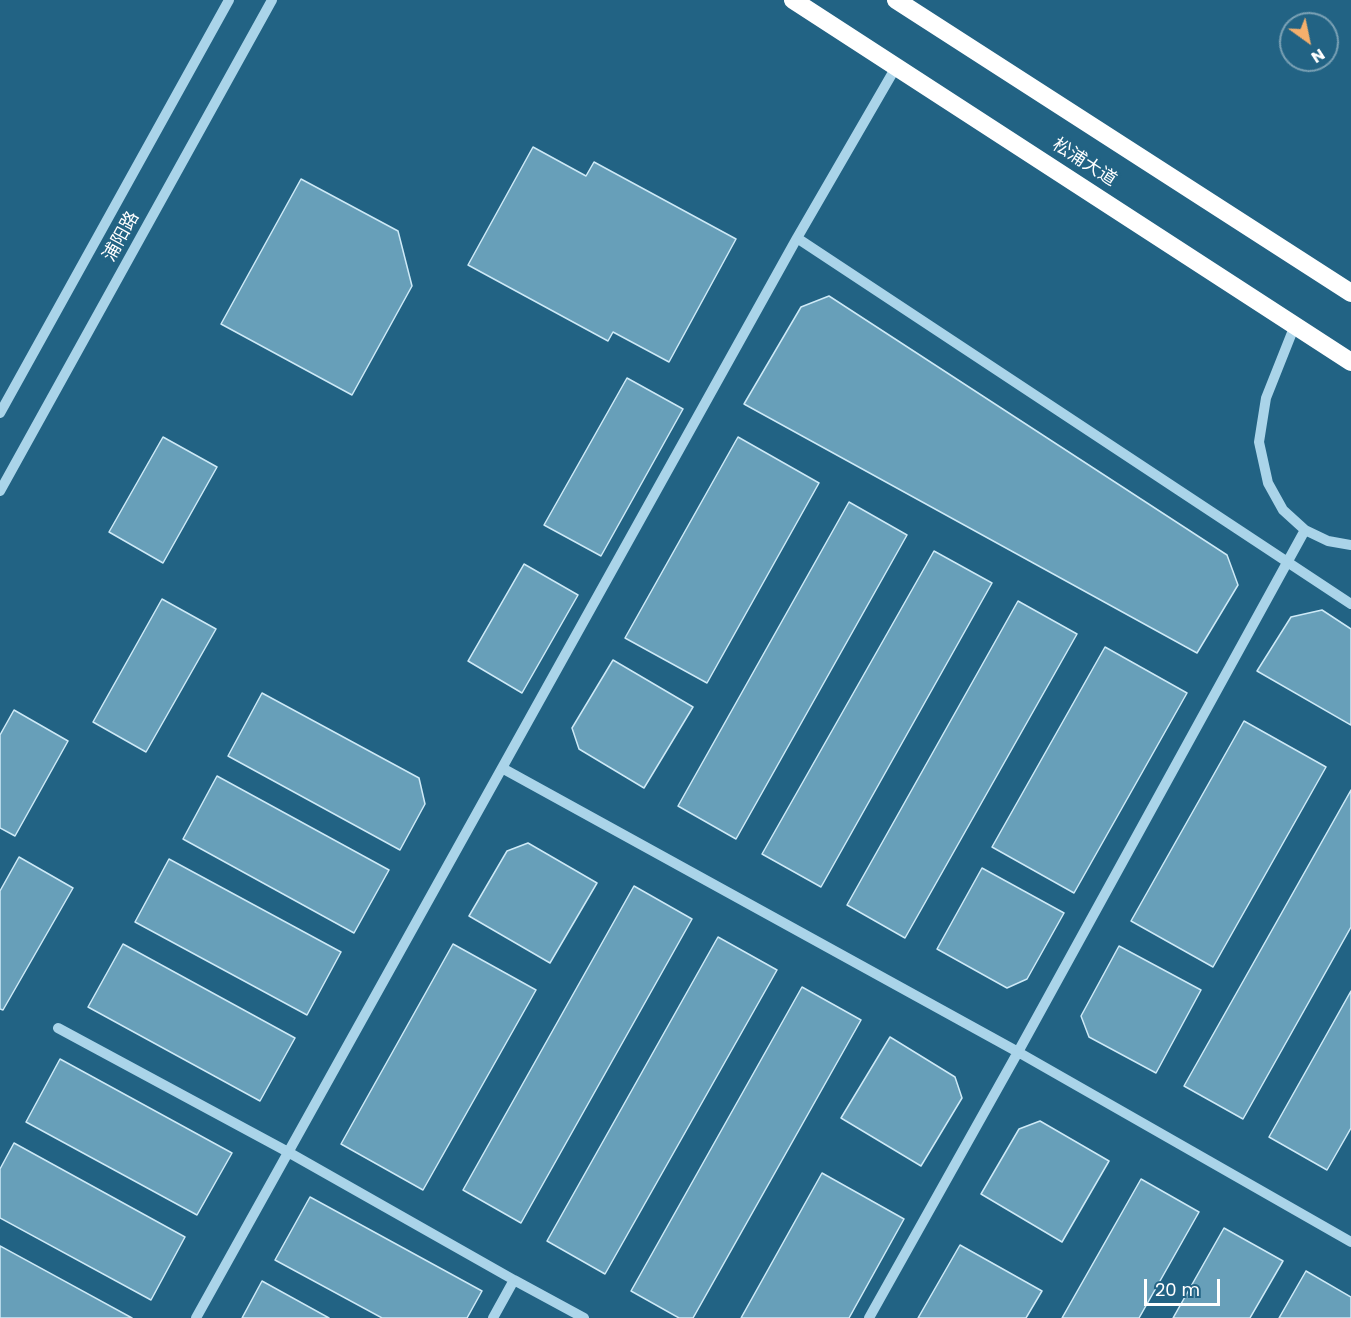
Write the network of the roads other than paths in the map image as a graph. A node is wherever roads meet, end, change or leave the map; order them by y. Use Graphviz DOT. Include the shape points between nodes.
graph roads {
  1 [pos="229,0"];
  2 [pos="272,0"];
  3 [pos="793,0"];
  4 [pos="896,0"];
  5 [pos="896,67"];
  6 [pos="797,238"];
  7 [pos="1351,292"];
  8 [pos="1295,325"];
  9 [pos="1351,362"];
  10 [pos="0,413"];
  11 [pos="0,491"];
  12 [pos="1305,530"];
  13 [pos="1351,545"];
  14 [pos="1287,563"];
  15 [pos="1351,604"];
  16 [pos="501,768"];
  17 [pos="58,1028"];
  18 [pos="1018,1052"];
  19 [pos="288,1152"];
  20 [pos="1351,1242"];
  21 [pos="514,1280"];
  22 [pos="196,1318"];
  23 [pos="493,1318"];
  24 [pos="584,1318"];
  25 [pos="869,1318"];
  1 -- 10 [label="street, 浦阳路"];
  2 -- 11 [label="street, 浦阳路"];
  3 -- 5 [label="highway, 松浦大道"];
  4 -- 7 [label="highway, 松浦大道"];
  5 -- 6 [label="street"];
  5 -- 8 [label="highway, 松浦大道"];
  6 -- 14 [label="street"];
  6 -- 16 [label="street"];
  8 -- 9 [label="highway, 松浦大道"];
  8 -- 12 [label="street" via="1266,398 1259,442 1268,483 1283,510"];
  12 -- 13 [label="street" via="1328,541"];
  12 -- 14 [label="street"];
  14 -- 15 [label="street"];
  14 -- 18 [label="street"];
  16 -- 18 [label="street"];
  16 -- 19 [label="street"];
  17 -- 19 [label="street"];
  18 -- 20 [label="street"];
  18 -- 25 [label="street"];
  19 -- 21 [label="street"];
  19 -- 22 [label="street"];
  21 -- 23 [label="street"];
  21 -- 24 [label="street"];
}
